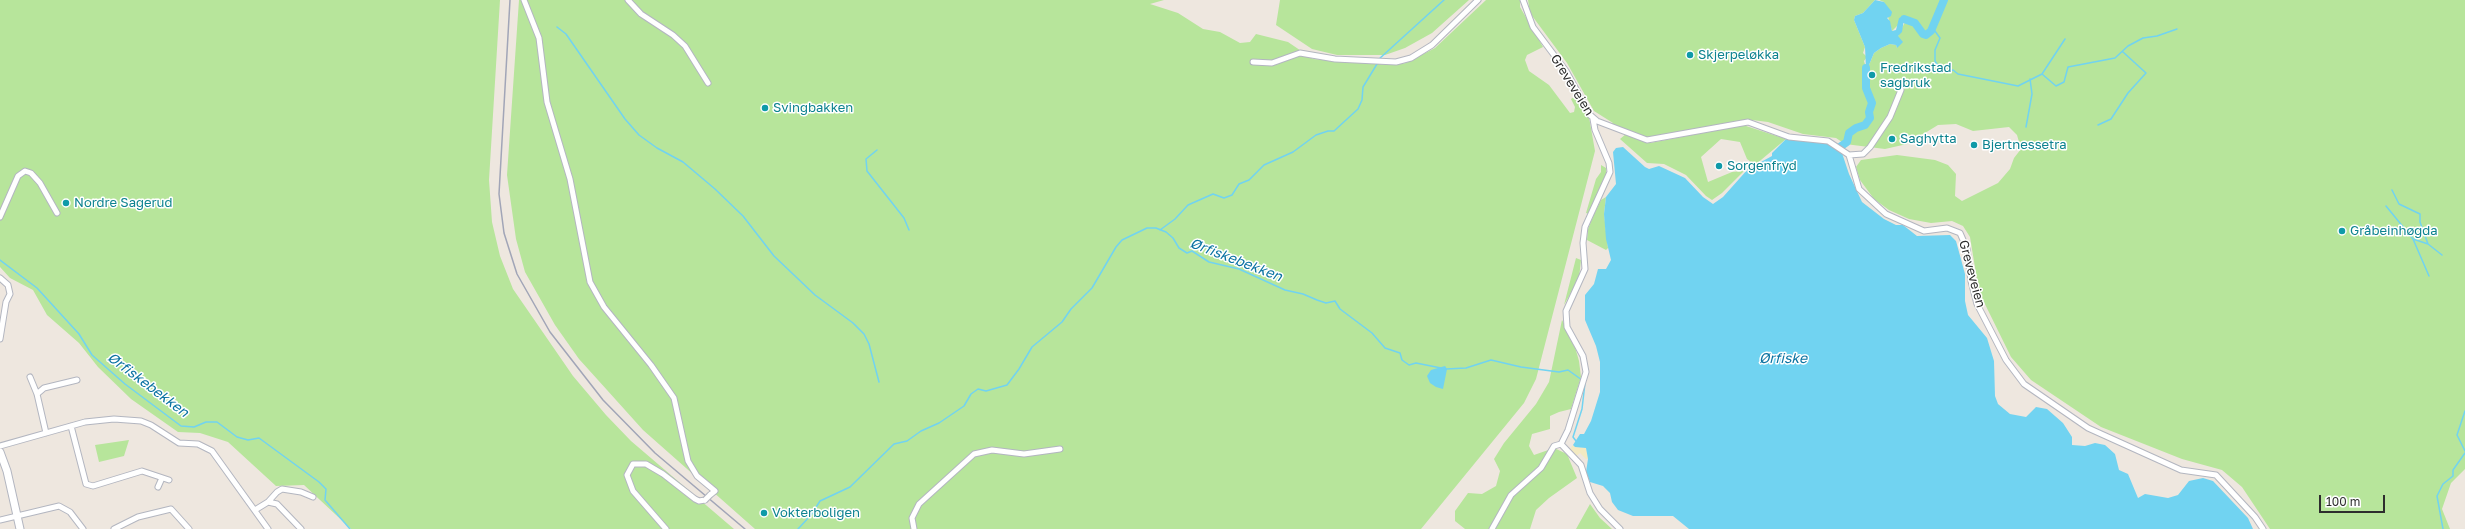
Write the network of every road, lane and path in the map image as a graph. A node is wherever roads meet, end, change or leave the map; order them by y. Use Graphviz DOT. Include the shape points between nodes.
graph roads {
  1 [pos="524,0"];
  2 [pos="628,0"];
  3 [pos="1478,0"];
  4 [pos="1523,0"];
  5 [pos="1253,62"];
  6 [pos="708,83"];
  7 [pos="1901,90"];
  8 [pos="1593,119"];
  9 [pos="1849,155"];
  10 [pos="57,213"];
  11 [pos="0,216"];
  12 [pos="0,278"];
  13 [pos="0,339"];
  14 [pos="30,377"];
  15 [pos="77,380"];
  16 [pos="37,394"];
  17 [pos="71,426"];
  18 [pos="46,433"];
  19 [pos="1562,442"];
  20 [pos="0,446"];
  21 [pos="1060,449"];
  22 [pos="0,452"];
  23 [pos="162,478"];
  24 [pos="169,480"];
  25 [pos="158,487"];
  26 [pos="313,497"];
  27 [pos="268,502"];
  28 [pos="255,510"];
  29 [pos="16,516"];
  30 [pos="0,520"];
  31 [pos="20,529"];
  32 [pos="83,529"];
  33 [pos="114,529"];
  34 [pos="189,529"];
  35 [pos="268,529"];
  36 [pos="301,529"];
  37 [pos="666,529"];
  38 [pos="914,529"];
  39 [pos="1492,529"];
  40 [pos="1620,529"];
  41 [pos="2263,529"];
  1 -- 37 [label="street, bridge" via="539,38 546,96 570,179 590,282 604,307 651,364 674,398 688,461 698,476 715,491 705,500 699,501 646,464 633,464 627,475 633,492"];
  2 -- 6 [label="street" via="641,14 685,46"];
  3 -- 5 [label="street" via="1428,48 1411,58 1396,62 1336,59 1300,53 1272,63"];
  4 -- 8 [label="street, Greveveien" via="1533,27 1566,72"];
  7 -- 9 [label="street" via="1890,117 1870,147 1863,154"];
  8 -- 9 [label="street, Greveveien" via="1647,140 1748,122 1789,137 1828,141"];
  8 -- 19 [label="street" via="1610,172 1585,227 1585,269 1568,305 1567,327 1580,349 1585,364 1583,381"];
  9 -- 41 [label="street, Greveveien" via="1859,189 1876,207 1917,229 1930,231 1947,228 1960,233 1964,238 1977,304 2006,360 2024,384 2088,428 2181,470 2216,475"];
  10 -- 11 [label="street" via="40,183 31,173 25,171 18,176"];
  12 -- 13 [label="street" via="9,289"];
  14 -- 16 [label="street"];
  15 -- 16 [label="street" via="44,388"];
  16 -- 18 [label="street"];
  17 -- 18 [label="street"];
  17 -- 23 [label="street" via="86,484 94,486 142,471"];
  17 -- 28 [label="street" via="114,419 141,421 160,430 173,441 206,446 215,454"];
  18 -- 20 [label="street"];
  19 -- 39 [label="street" via="1554,446 1541,468 1511,495"];
  19 -- 40 [label="street" via="1581,465 1590,493 1600,509"];
  21 -- 38 [label="street" via="1024,454 992,450 974,454 919,504 912,518"];
  22 -- 29 [label="street" via="7,471"];
  23 -- 24 [label="street"];
  23 -- 25 [label="street"];
  26 -- 27 [label="street" via="301,492 282,490"];
  27 -- 28 [label="street"];
  27 -- 36 [label="street" via="277,504"];
  28 -- 35 [label="street"];
  29 -- 30 [label="street"];
  29 -- 31 [label="street"];
  29 -- 32 [label="street" via="59,506 70,512"];
  33 -- 34 [label="street" via="138,517 171,509"];
}
